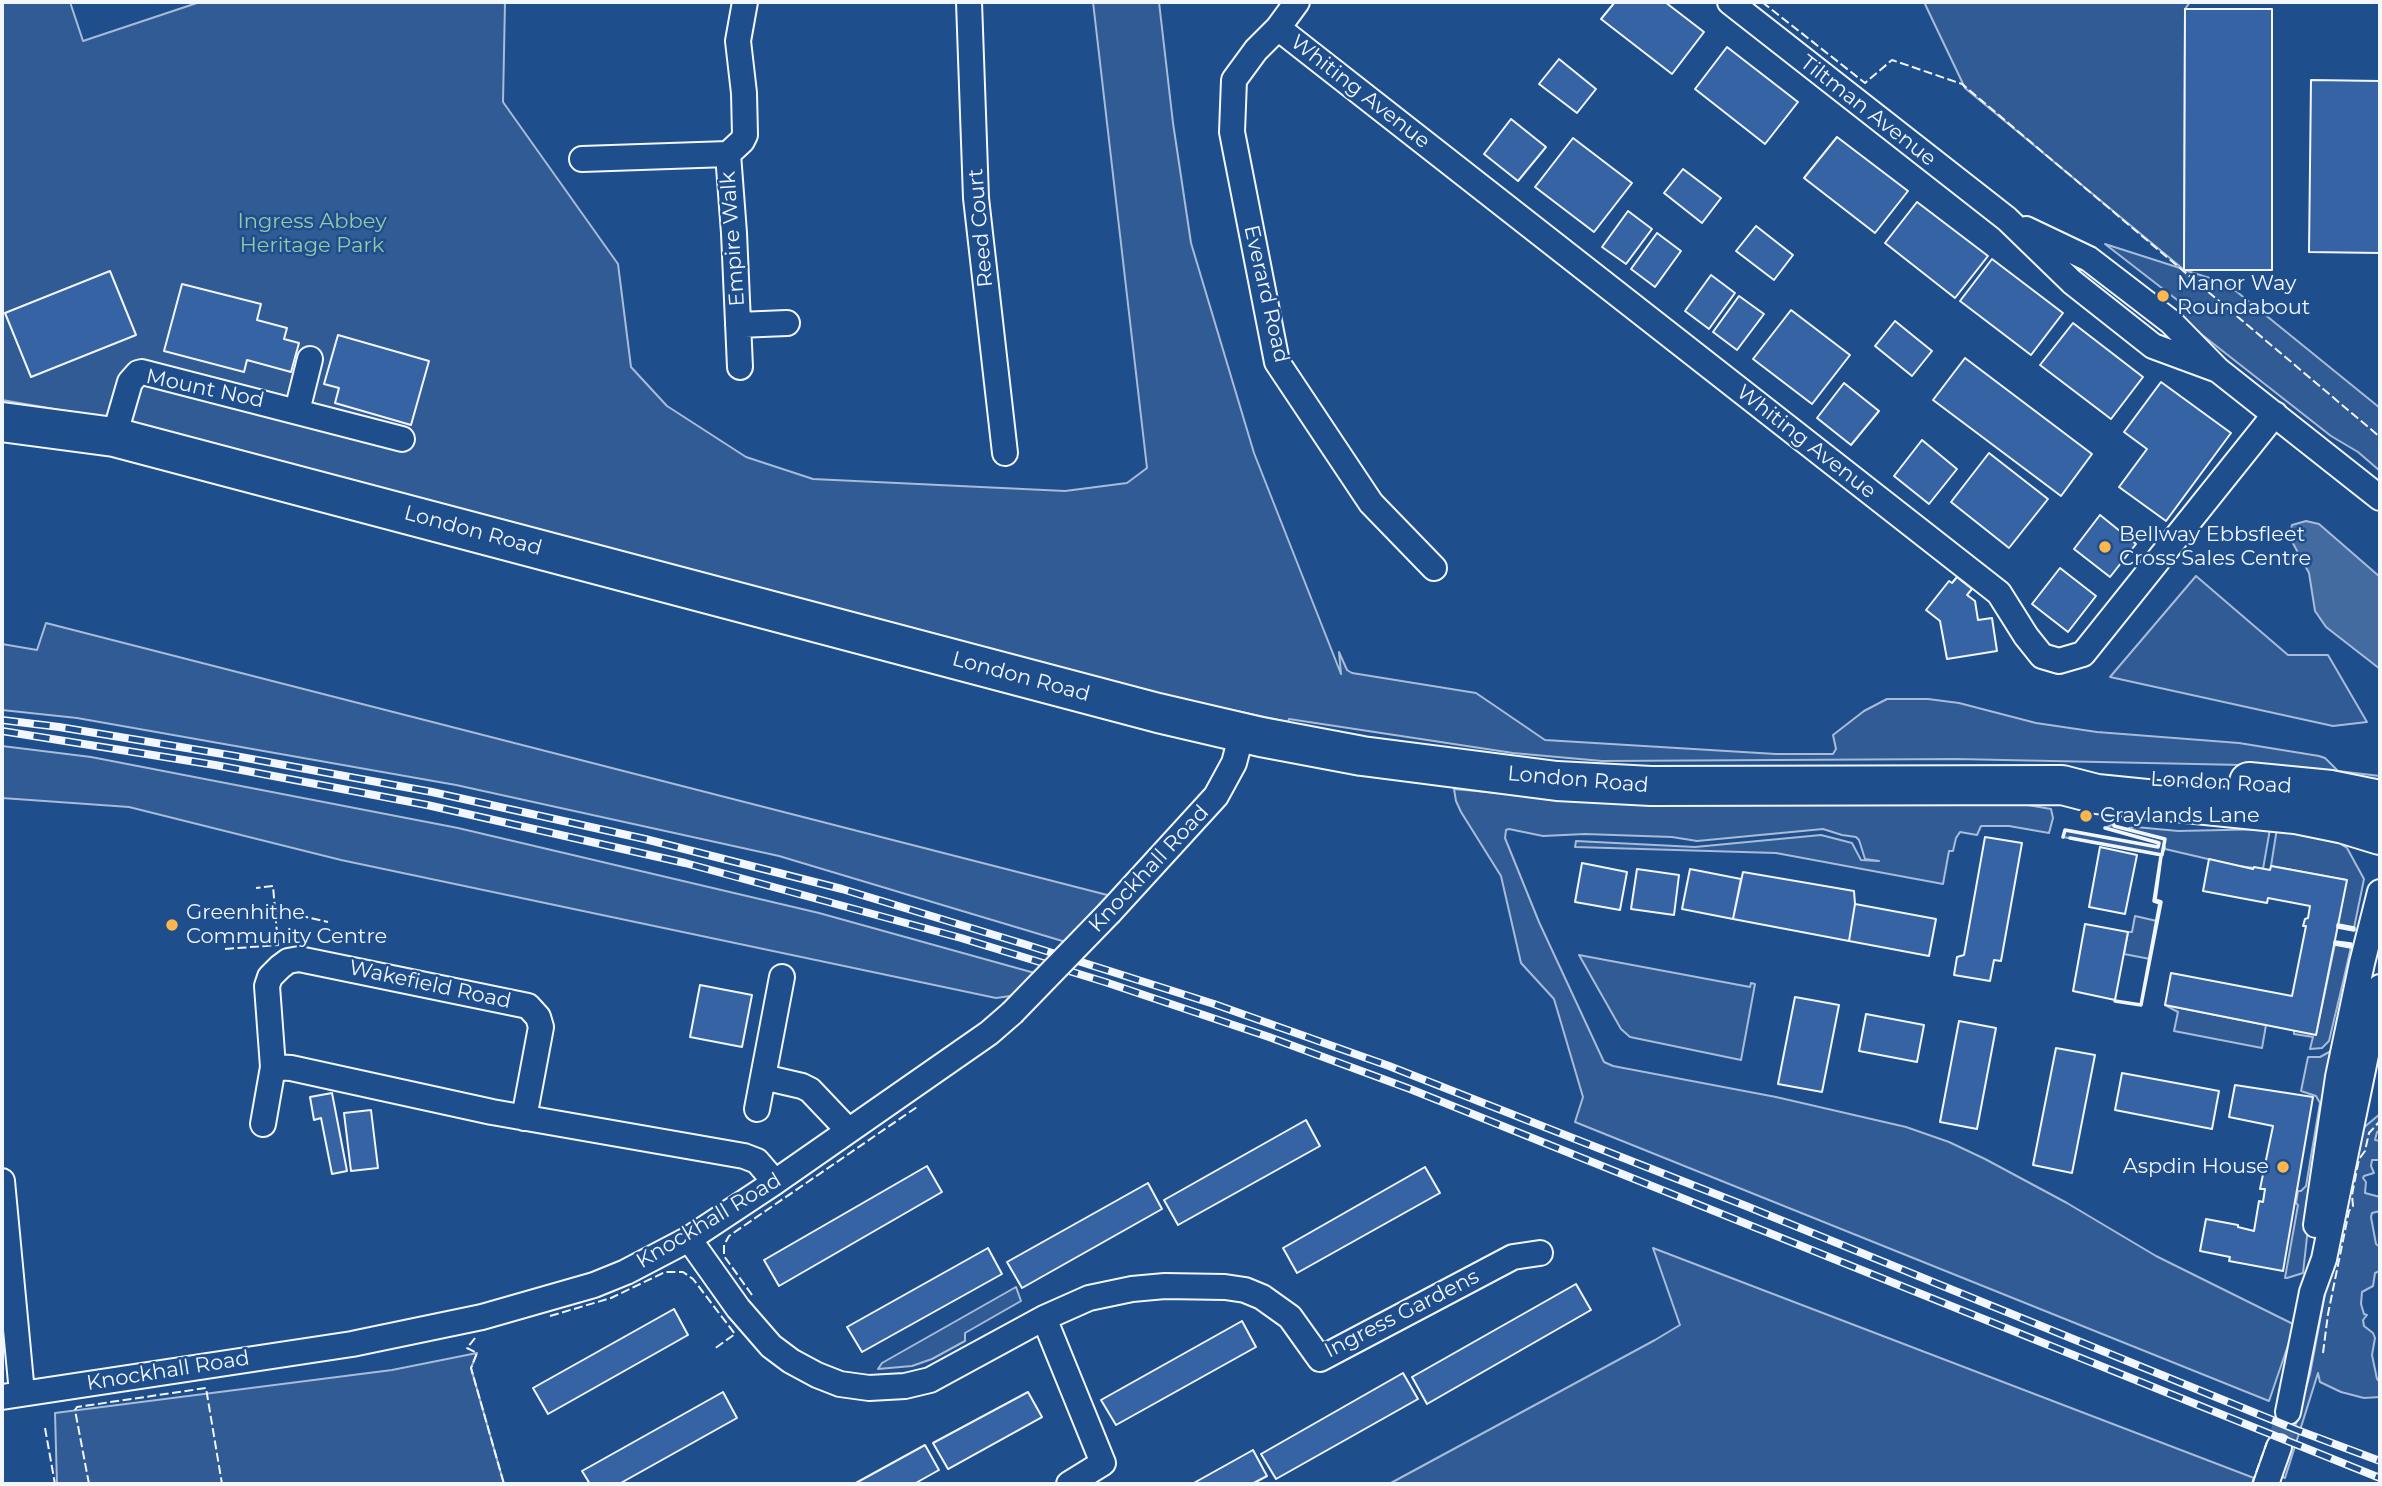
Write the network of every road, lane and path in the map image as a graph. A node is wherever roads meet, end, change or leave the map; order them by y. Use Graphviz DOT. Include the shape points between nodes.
graph roads {
  1 [pos="745,2"];
  2 [pos="969,2"];
  3 [pos="1297,2"];
  4 [pos="1730,2"];
  5 [pos="1278,28"];
  6 [pos="728,154"];
  7 [pos="582,159"];
  8 [pos="787,323"];
  9 [pos="738,325"];
  10 [pos="310,359"];
  11 [pos="740,367"];
  12 [pos="297,411"];
  13 [pos="2275,414"];
  14 [pos="2,422"];
  15 [pos="114,437"];
  16 [pos="402,439"];
  17 [pos="1005,453"];
  18 [pos="2380,498"];
  19 [pos="1434,568"];
  20 [pos="1242,733"];
  21 [pos="2062,785"];
  22 [pos="2376,804"];
  23 [pos="2380,836"];
  24 [pos="2380,892"];
  25 [pos="782,977"];
  26 [pos="2380,986"];
  27 [pos="273,1067"];
  28 [pos="763,1077"];
  29 [pos="2338,1077"];
  30 [pos="757,1109"];
  31 [pos="524,1118"];
  32 [pos="263,1124"];
  33 [pos="848,1130"];
  34 [pos="2,1181"];
  35 [pos="775,1182"];
  36 [pos="688,1239"];
  37 [pos="1540,1253"];
  38 [pos="2312,1292"];
  39 [pos="1044,1318"];
  40 [pos="12,1395"];
  41 [pos="2288,1412"];
  42 [pos="2279,1447"];
  43 [pos="1069,1484"];
  44 [pos="2266,1484"];
  1 -- 6 [label="street, Empire Walk" via="738,41 745,135"];
  2 -- 17 [label="street, Reed Court" via="976,198"];
  3 -- 5 [label="street, Everard Road"];
  4 -- 13 [label="street, Tiltman Avenue" via="2007,219 2072,282 2154,346 2218,370"];
  5 -- 13 [label="street, Whiting Avenue" via="1999,593 2042,656 2059,661 2083,654"];
  5 -- 19 [label="street, Everard Road" via="1234,80 1232,132 1277,362 1371,503"];
  6 -- 7 [label="street, Empire Walk"];
  6 -- 9 [label="street, Empire Walk"];
  8 -- 9 [label="street, Empire Walk"];
  9 -- 11 [label="street, Empire Walk"];
  10 -- 12 [label="street"];
  12 -- 15 [label="street, Mount Nod" via="142,372 130,382"];
  12 -- 16 [label="street, Mount Nod"];
  13 -- 18 [label="street, Tiltman Avenue"];
  14 -- 15 [label="main road, London Road"];
  15 -- 20 [label="main road, London Road"];
  20 -- 21 [label="main road, London Road" via="1362,756 1570,782 1651,786"];
  20 -- 33 [label="street, Knockhall Road, bridge" via="1234,762 1216,796 1012,1013"];
  21 -- 22 [label="main road, London Road" via="2100,778 2245,782"];
  21 -- 23 [label="main road, London Road" via="2096,794 2295,814"];
  24 -- 29 [label="street"];
  25 -- 28 [label="street"];
  26 -- 29 [label="street" via="2363,1008 2350,1076"];
  26 -- 38 [label="street" via="2324,1259"];
  27 -- 31 [label="street"];
  27 -- 31 [label="street, Wakefield Road" via="266,994 273,972 299,959 356,969 532,1009 540,1032"];
  27 -- 32 [label="street, Wakefield Road"];
  28 -- 30 [label="street"];
  28 -- 33 [label="street" via="807,1088"];
  29 -- 38 [label="street" via="2311,1266"];
  31 -- 35 [label="street" via="744,1156 757,1161"];
  33 -- 35 [label="street, Knockhall Road"];
  34 -- 40 [label="street"];
  35 -- 36 [label="street, Knockhall Road"];
  36 -- 39 [label="street, Ingress Gardens" via="763,1339 799,1366 840,1384 889,1388 930,1380"];
  36 -- 40 [label="street, Knockhall Road" via="594,1285 464,1321 352,1344"];
  37 -- 39 [label="street, Ingress Gardens" via="1513,1257 1320,1359 1286,1312 1256,1294 1225,1287 1132,1289 1089,1298"];
  38 -- 41 [label="street"];
  39 -- 43 [label="street" via="1103,1463"];
  42 -- 44 [label="street"];
}
